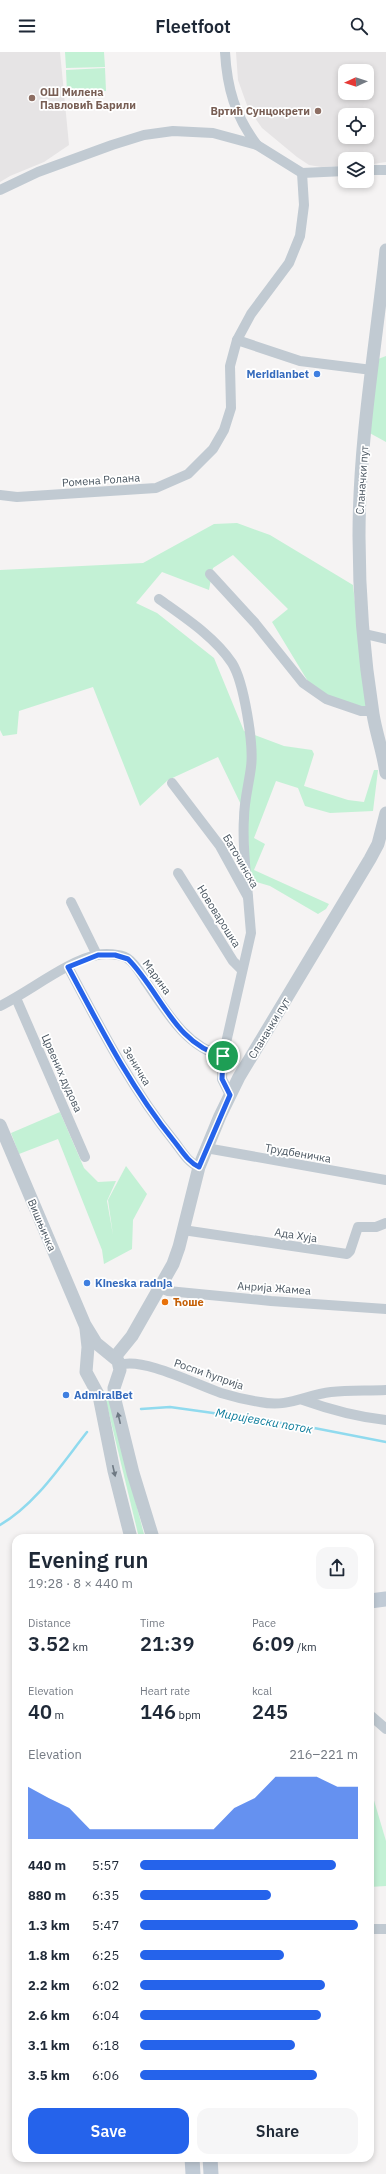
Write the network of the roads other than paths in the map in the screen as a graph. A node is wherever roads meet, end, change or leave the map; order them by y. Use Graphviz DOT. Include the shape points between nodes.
graph roads {
  1 [pos="225,52"];
  2 [pos="257,146"];
  3 [pos="374,170"];
  4 [pos="386,170"];
  5 [pos="338,171"];
  6 [pos="302,173"];
  7 [pos="0,190"];
  8 [pos="386,250"];
  9 [pos="237,340"];
  10 [pos="372,370"];
  11 [pos="0,495"];
  12 [pos="210,574"];
  13 [pos="159,599"];
  14 [pos="365,634"];
  15 [pos="386,639"];
  16 [pos="373,711"];
  17 [pos="384,749"];
  18 [pos="386,772"];
  19 [pos="172,783"];
  20 [pos="386,813"];
  21 [pos="178,873"];
  22 [pos="248,898"];
  23 [pos="71,902"];
  24 [pos="98,955"];
  25 [pos="68,967"];
  26 [pos="242,970"];
  27 [pos="16,998"];
  28 [pos="0,1006"];
  29 [pos="223,1056"];
  30 [pos="230,1095"];
  31 [pos="0,1124"];
  32 [pos="206,1148"];
  33 [pos="85,1157"];
  34 [pos="199,1167"];
  35 [pos="386,1180"];
  36 [pos="386,1223"];
  37 [pos="183,1230"];
  38 [pos="160,1288"];
  39 [pos="386,1309"];
  40 [pos="85,1326"];
  41 [pos="114,1358"];
  42 [pos="87,1362"];
  43 [pos="117,1379"];
  44 [pos="91,1380"];
  45 [pos="386,1390"];
  46 [pos="304,1400"];
  47 [pos="386,1420"];
  48 [pos="130,1534"];
  49 [pos="152,1534"];
  50 [pos="386,1599"];
  51 [pos="374,1600"];
  52 [pos="374,1718"];
  53 [pos="386,1729"];
  54 [pos="386,1929"];
  55 [pos="374,1930"];
  56 [pos="192,2162"];
  57 [pos="210,2162"];
  58 [pos="193,2174"];
  59 [pos="211,2174"];
  1 -- 2 [label="street" via="227,82 232,100 240,121"];
  2 -- 6 [label="street"];
  2 -- 7 [label="street" via="213,132 173,131 138,136 38,172"];
  3 -- 4 [label="street"];
  5 -- 6 [label="street"];
  6 -- 9 [label="street, Ромена Ролана" via="304,214 296,248 281,275 251,314"];
  8 -- 10 [label="street, Сланачки пут"];
  9 -- 10 [label="street" via="300,361"];
  9 -- 11 [label="street, Ромена Ролана" via="230,366 231,401 228,419 216,446 188,474 156,488 17,497"];
  10 -- 14 [label="street, Сланачки пут" via="360,507 359,550"];
  12 -- 16 [label="street" via="255,623 303,683 326,699 361,711"];
  13 -- 22 [label="street" via="200,630 224,653 234,666 242,684 252,760 243,830"];
  14 -- 15 [label="street"];
  14 -- 16 [label="street, Сланачки пут"];
  16 -- 17 [label="street, Сланачки пут"];
  17 -- 18 [label="street, Сланачки пут"];
  19 -- 22 [label="street, Баточинска" via="220,846"];
  20 -- 30 [label="street, Сланачки пут" via="382,831 370,859"];
  21 -- 26 [label="street, Нововарошка" via="233,961"];
  22 -- 26 [label="street, Баточинска" via="251,933"];
  23 -- 24 [label="street"];
  24 -- 25 [label="street, Марина"];
  24 -- 29 [label="street, Марина" via="115,955 128,959 187,1036 204,1050"];
  25 -- 27 [label="street, Марина"];
  25 -- 34 [label="street, Зеничка" via="111,1046 157,1121 187,1158"];
  26 -- 29 [label="street, Баточинска"];
  27 -- 28 [label="street, Марина"];
  27 -- 33 [label="street, Црвених дудова"];
  29 -- 30 [label="street" via="222,1079"];
  30 -- 32 [label="street, Сланачки пут"];
  31 -- 40 [label="street, Вишњичка"];
  32 -- 34 [label="street, Сланачки пут"];
  32 -- 35 [label="street, Трудбеничка"];
  34 -- 37 [label="street, Сланачки пут"];
  36 -- 37 [label="street, Ада Хуја" via="358,1228 347,1254"];
  37 -- 38 [label="street, Сланачки пут" via="177,1252"];
  38 -- 39 [label="street, Анрија Жамеа" via="168,1291 271,1301"];
  38 -- 41 [label="street, Сланачки пут" via="127,1345"];
  40 -- 41 [label="street, Вишњичка" via="96,1343"];
  40 -- 42 [label="street, Вишњичка" via="88,1339"];
  41 -- 42 [label="street" via="97,1352"];
  41 -- 43 [label="street"];
  41 -- 46 [label="street, Роспи ћуприја" via="190,1380 221,1393 260,1402 277,1404"];
  42 -- 44 [label="street, Вишњичка" via="86,1372"];
  43 -- 44 [label="street" via="104,1386"];
  49 -- 43 [label="street, one-way" via="114,1394"];
  44 -- 48 [label="street, Вишњичка, one-way" via="99,1396"];
  45 -- 46 [label="street, Роспи ћуприја" via="332,1392"];
  46 -- 47 [label="street" via="343,1414"];
  50 -- 51 [label="main road"];
  52 -- 53 [label="street"];
  54 -- 55 [label="street"];
  56 -- 58 [label="main road"];
  57 -- 59 [label="main road"];
}
